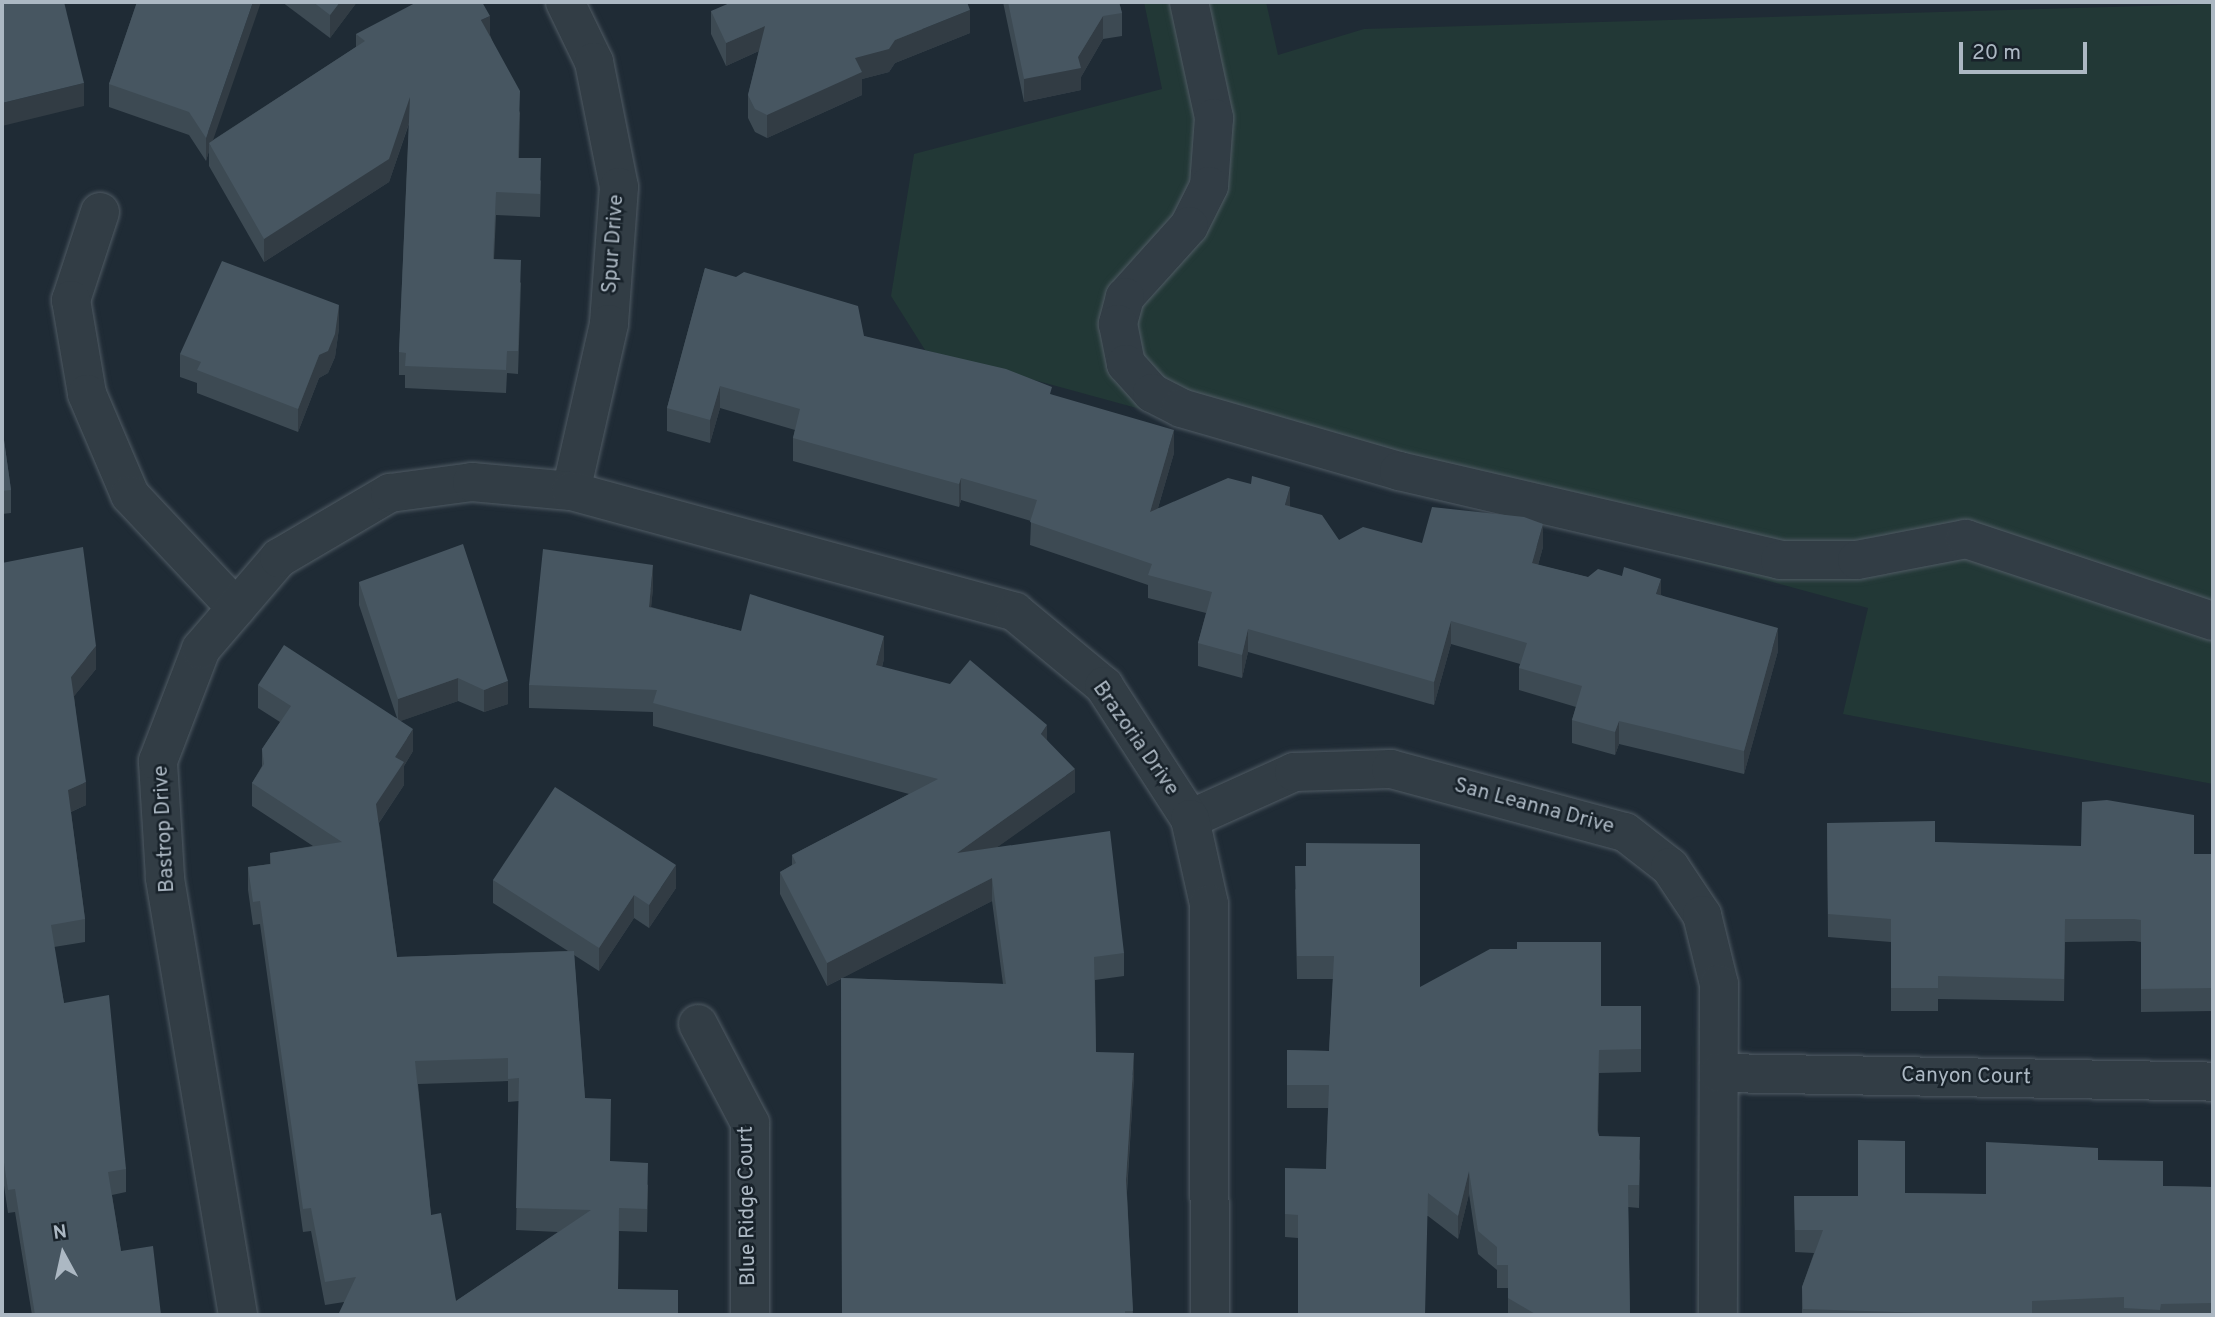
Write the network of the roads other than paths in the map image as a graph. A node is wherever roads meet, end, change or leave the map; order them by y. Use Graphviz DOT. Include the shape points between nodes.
graph roads {
  1 [pos="565,2"];
  2 [pos="1189,2"];
  3 [pos="100,212"];
  4 [pos="571,491"];
  5 [pos="236,608"];
  6 [pos="2213,621"];
  7 [pos="1190,819"];
  8 [pos="698,1024"];
  9 [pos="1719,1073"];
  10 [pos="2213,1082"];
  11 [pos="238,1315"];
  12 [pos="750,1315"];
  13 [pos="1210,1315"];
  14 [pos="1718,1315"];
  1 -- 4 [label="street, Spur Drive" via="594,62 619,187 609,324"];
  2 -- 6 [label="street" via="1214,118 1209,186 1189,226 1125,297 1118,324 1132,375 1165,401 1399,471 1780,561 1857,561 1966,539"];
  3 -- 5 [label="street" via="71,300 87,394 130,495"];
  4 -- 5 [label="street, Bastrop Drive" via="472,482 390,493 279,558"];
  4 -- 7 [label="street, Brazoria Drive" via="1016,612 1104,686"];
  5 -- 11 [label="street, Bastrop Drive" via="201,649 158,761 165,877"];
  7 -- 9 [label="street, San Leanna Drive" via="1294,772 1391,769 1625,832 1670,867 1702,915 1719,984"];
  7 -- 13 [label="street, Brazoria Drive" via="1209,904"];
  8 -- 12 [label="street, Blue Ridge Court" via="750,1123"];
  9 -- 10 [label="street, Canyon Court"];
  9 -- 14 [label="street, San Leanna Drive"];
}
